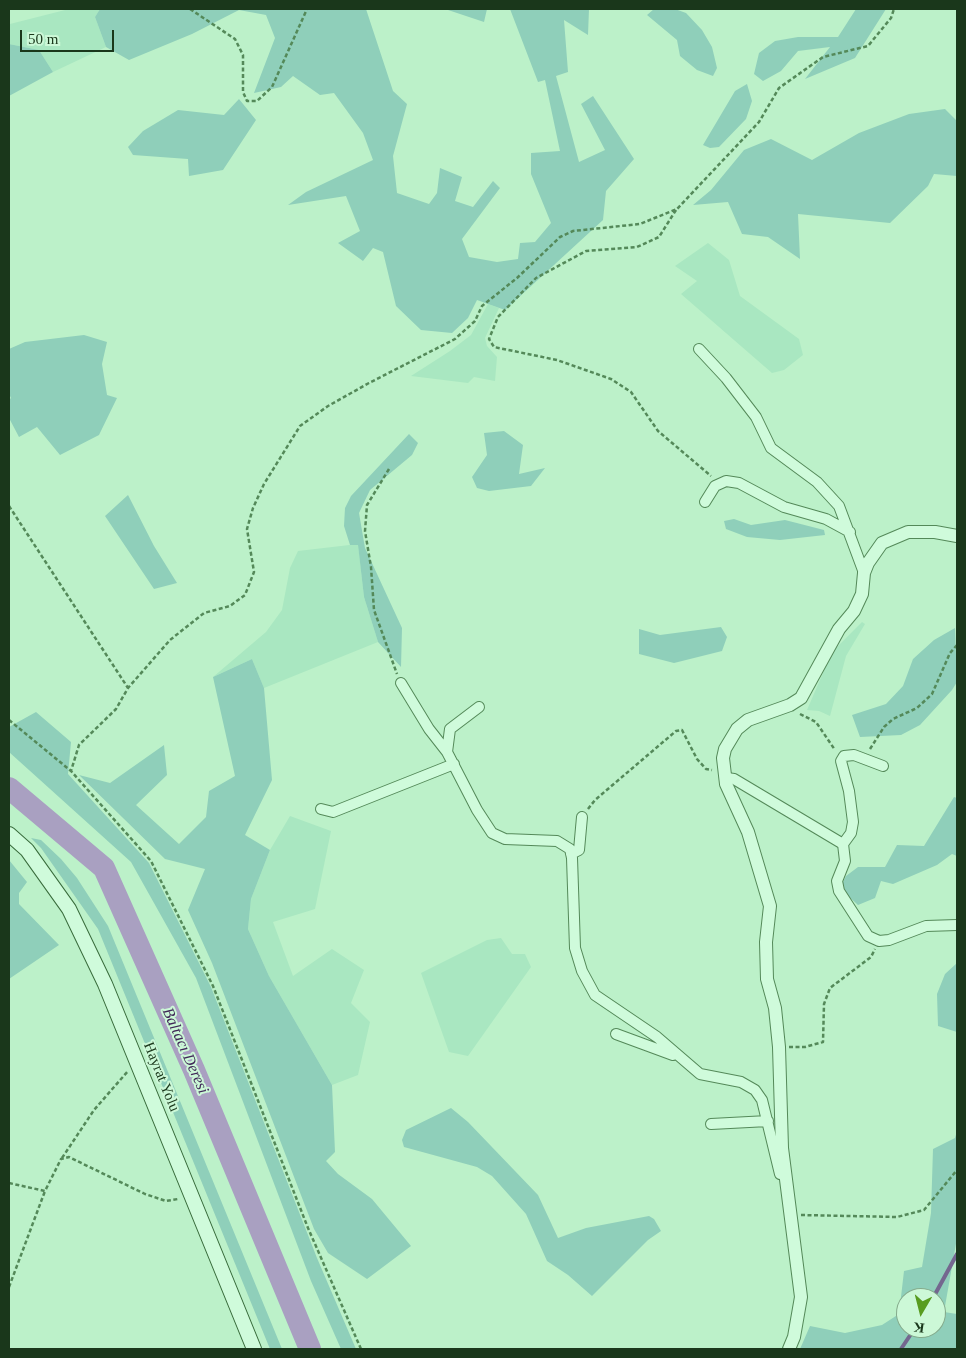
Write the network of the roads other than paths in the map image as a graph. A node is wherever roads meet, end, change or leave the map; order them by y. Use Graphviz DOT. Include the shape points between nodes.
graph roads {
  1 [pos="699,348"];
  2 [pos="705,502"];
  3 [pos="850,532"];
  4 [pos="957,536"];
  5 [pos="864,573"];
  6 [pos="401,683"];
  7 [pos="480,707"];
  8 [pos="447,752"];
  9 [pos="454,764"];
  10 [pos="883,766"];
  11 [pos="726,776"];
  12 [pos="321,809"];
  13 [pos="582,817"];
  14 [pos="9,834"];
  15 [pos="843,844"];
  16 [pos="571,854"];
  17 [pos="957,925"];
  18 [pos="616,1034"];
  19 [pos="681,1058"];
  20 [pos="768,1121"];
  21 [pos="711,1124"];
  22 [pos="790,1213"];
  23 [pos="254,1349"];
  24 [pos="789,1349"];
  1 -- 3 [label="street" via="756,417 772,448 817,482 839,506"];
  2 -- 3 [label="street" via="709,493 720,484 726,481 739,483 784,507 826,519"];
  3 -- 5 [label="street"];
  4 -- 5 [label="street" via="908,532 882,544"];
  5 -- 11 [label="street" via="862,594 854,611 839,629 801,698 748,720 729,740 723,758"];
  6 -- 8 [label="street"];
  7 -- 8 [label="street" via="450,729"];
  8 -- 9 [label="street"];
  9 -- 12 [label="street" via="333,812"];
  9 -- 16 [label="street" via="492,833 505,838 557,841 570,849"];
  10 -- 15 [label="street" via="864,758 844,756 841,760 853,822 852,833"];
  11 -- 15 [label="street"];
  11 -- 22 [label="street" via="728,790 748,832 770,906 766,942 767,979 775,1008 779,1047 782,1148"];
  13 -- 16 [label="street" via="579,850"];
  14 -- 23 [label="main road, Hayrat Yolu" via="27,850 69,909 105,984"];
  15 -- 17 [label="street" via="845,860 837,881 839,891 868,936 879,941 889,940 926,926"];
  16 -- 19 [label="street" via="575,948 582,971 595,994 657,1037"];
  18 -- 19 [label="street"];
  19 -- 20 [label="street" via="700,1074 741,1082 755,1090 762,1100"];
  20 -- 21 [label="street"];
  20 -- 22 [label="street"];
  22 -- 24 [label="street" via="801,1297"];
}
